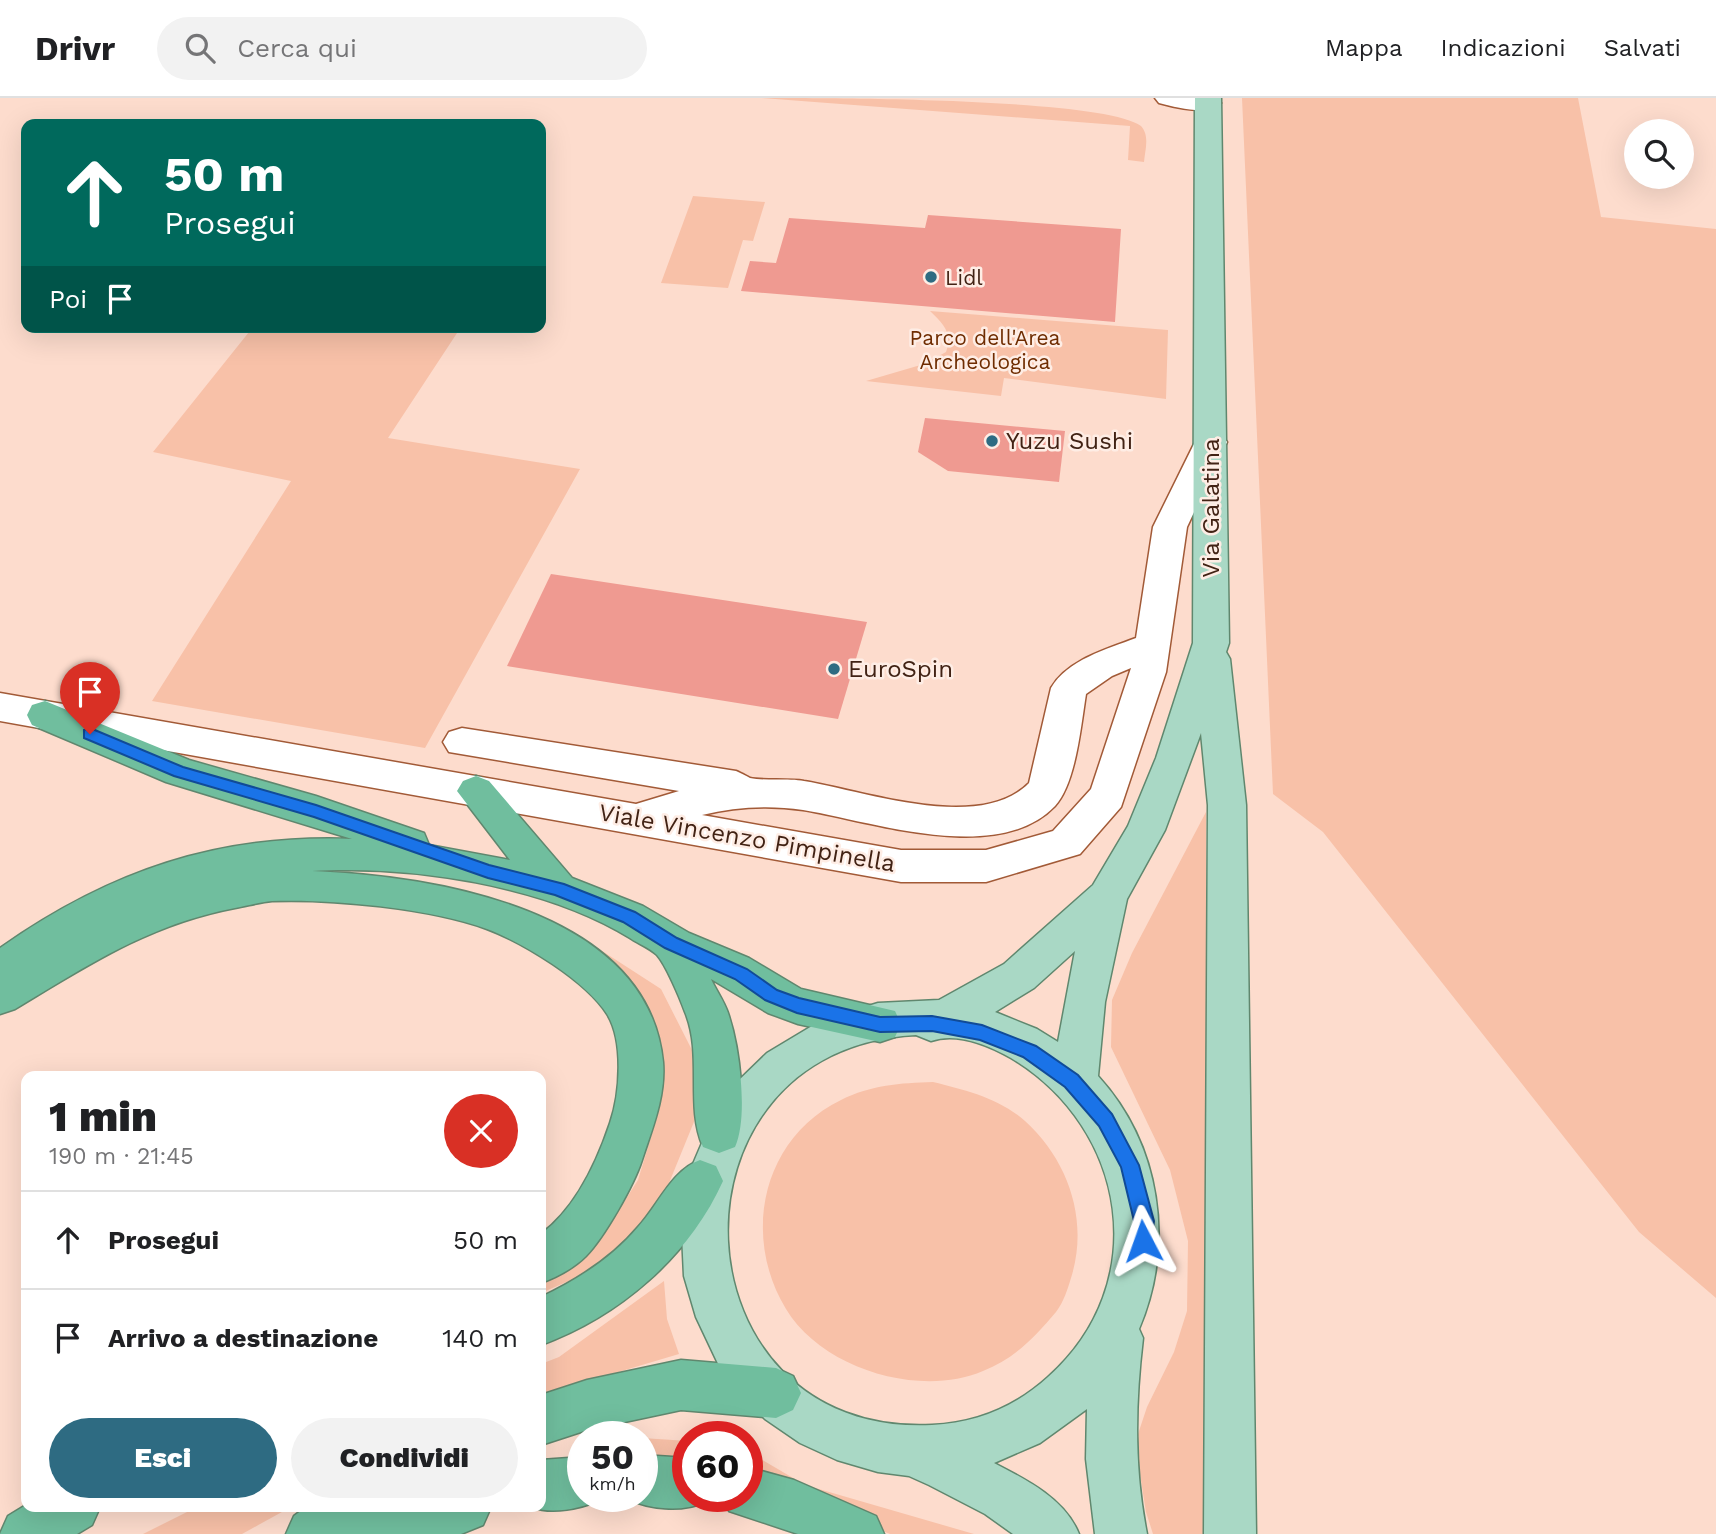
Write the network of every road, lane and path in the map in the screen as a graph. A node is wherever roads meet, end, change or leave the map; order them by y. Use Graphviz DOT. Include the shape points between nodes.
graph roads {
  1 [pos="1168,98"];
  2 [pos="1208,101"];
  3 [pos="1211,442"];
  4 [pos="1211,643"];
  5 [pos="1152,645"];
  6 [pos="0,707"];
  7 [pos="45,715"];
  8 [pos="462,742"];
  9 [pos="477,791"];
  10 [pos="773,792"];
  11 [pos="636,819"];
  12 [pos="488,871"];
  13 [pos="558,889"];
  14 [pos="1107,897"];
  15 [pos="671,943"];
  16 [pos="0,971"];
  17 [pos="0,996"];
  18 [pos="932,1023"];
  19 [pos="880,1024"];
  20 [pos="1075,1085"];
  21 [pos="719,1133"];
  22 [pos="700,1181"];
  23 [pos="546,1257"];
  24 [pos="546,1320"];
  25 [pos="1119,1337"];
  26 [pos="776,1393"];
  27 [pos="546,1418"];
  28 [pos="898,1445"];
  29 [pos="567,1483"];
  30 [pos="546,1485"];
  31 [pos="763,1497"];
  32 [pos="65,1512"];
  33 [pos="342,1512"];
  34 [pos="450,1512"];
  35 [pos="26,1534"];
  36 [pos="312,1534"];
  37 [pos="382,1534"];
  38 [pos="858,1534"];
  39 [pos="1053,1534"];
  40 [pos="1121,1534"];
  41 [pos="1230,1534"];
  1 -- 2 [label="street"];
  2 -- 3 [label="main road, Via Galatina"];
  3 -- 4 [label="main road, Via Galatina"];
  3 -- 5 [label="street, Viale Vincenzo Pimpinella" via="1170,527"];
  4 -- 14 [label="main road, Via Galatina" via="1151,818"];
  4 -- 41 [label="main road" via="1227,805"];
  5 -- 10 [label="street" via="1056,686 1056,754 1042,795 1011,816 949,823"];
  5 -- 11 [label="street, Viale Vincenzo Pimpinella" via="1148,672 1108,796 1066,844 986,866 901,866"];
  6 -- 7 [label="street, Viale Vincenzo Pimpinella"];
  7 -- 9 [label="street, Viale Vincenzo Pimpinella"];
  7 -- 12 [label="highway" via="179,772 316,811"];
  8 -- 10 [label="street"];
  9 -- 11 [label="street, Viale Vincenzo Pimpinella"];
  9 -- 13 [label="highway"];
  10 -- 11 [label="street" via="717,796"];
  12 -- 13 [label="highway"];
  12 -- 16 [label="highway" via="370,854 306,854 228,862 149,883 59,929"];
  13 -- 15 [label="highway" via="629,917"];
  14 -- 18 [label="main road" via="1019,976"];
  14 -- 20 [label="main road" via="1084,1002"];
  15 -- 19 [label="highway" via="741,974 797,1006"];
  15 -- 21 [label="highway" via="707,1013 717,1062"];
  17 -- 23 [label="highway" via="112,930 189,900 270,885 362,889 497,915 576,956 626,1006 641,1062 638,1105 616,1171 570,1240"];
  18 -- 19 [label="main road"];
  18 -- 20 [label="main road" via="982,1032 1029,1052"];
  19 -- 21 [label="main road" via="831,1037 787,1060 748,1093"];
  20 -- 25 [label="main road" via="1105,1120 1130,1165 1144,1221 1140,1280"];
  21 -- 22 [label="main road"];
  22 -- 24 [label="highway" via="654,1244 596,1295"];
  22 -- 26 [label="main road" via="694,1232 705,1290 732,1346"];
  25 -- 28 [label="main road" via="1081,1386 1028,1422 965,1443"];
  25 -- 40 [label="main road" via="1109,1412 1111,1481"];
  26 -- 27 [label="highway" via="681,1385"];
  26 -- 28 [label="main road" via="832,1427"];
  28 -- 39 [label="main road" via="975,1479 1038,1519"];
  29 -- 30 [label="highway"];
  31 -- 38 [label="highway"];
  32 -- 35 [label="highway"];
  33 -- 36 [label="highway"];
  34 -- 37 [label="highway"];
}
